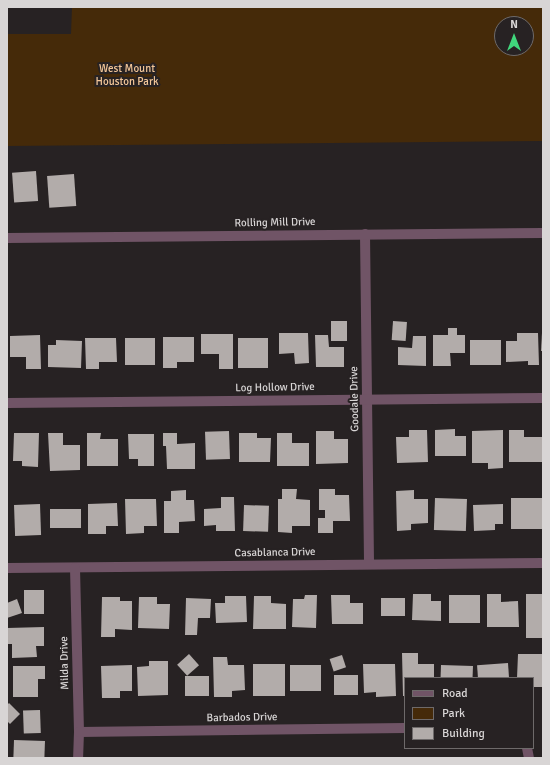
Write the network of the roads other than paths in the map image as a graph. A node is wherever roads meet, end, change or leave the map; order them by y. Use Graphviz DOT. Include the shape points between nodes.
graph roads {
  1 [pos="543,233"];
  2 [pos="365,234"];
  3 [pos="7,238"];
  4 [pos="543,398"];
  5 [pos="366,399"];
  6 [pos="7,403"];
  7 [pos="543,563"];
  8 [pos="369,564"];
  9 [pos="7,568"];
  10 [pos="75,568"];
  11 [pos="404,728"];
  12 [pos="79,732"];
  13 [pos="78,758"];
  1 -- 2 [label="street, Rolling Mill Drive"];
  2 -- 3 [label="street, Rolling Mill Drive"];
  2 -- 5 [label="street, Goodale Drive"];
  4 -- 5 [label="street, Log Hollow Drive"];
  5 -- 6 [label="street, Log Hollow Drive"];
  5 -- 8 [label="street, Goodale Drive"];
  7 -- 8 [label="street, Casablanca Drive"];
  8 -- 10 [label="street, Casablanca Drive"];
  9 -- 10 [label="street, Casablanca Drive"];
  10 -- 12 [label="street, Milda Drive"];
  11 -- 12 [label="street, Barbados Drive"];
  12 -- 13 [label="street, Milda Drive"];
}
